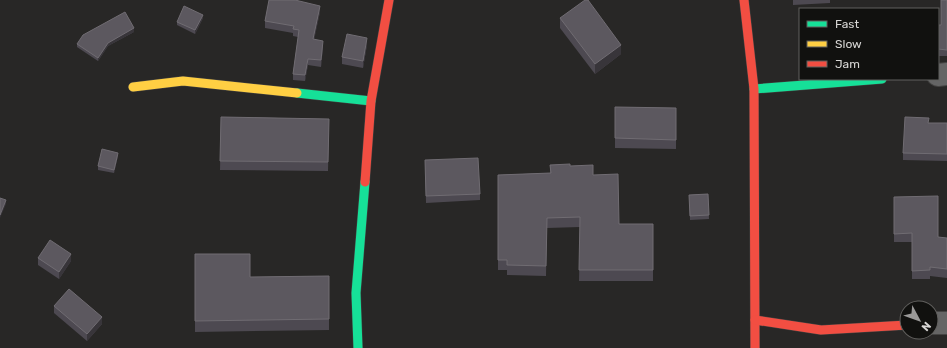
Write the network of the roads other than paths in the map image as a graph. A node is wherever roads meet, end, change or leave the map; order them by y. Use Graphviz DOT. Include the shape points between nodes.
graph roads {
  1 [pos="389,0"];
  2 [pos="744,0"];
  3 [pos="869,80"];
  4 [pos="132,87"];
  5 [pos="754,89"];
  6 [pos="371,101"];
  7 [pos="755,320"];
  8 [pos="899,325"];
  9 [pos="358,348"];
  10 [pos="755,348"];
  1 -- 6 [label="street"];
  2 -- 5 [label="street"];
  3 -- 5 [label="street"];
  4 -- 6 [label="street" via="183,81"];
  5 -- 7 [label="street"];
  6 -- 9 [label="street" via="356,293"];
  7 -- 8 [label="street" via="821,330"];
  7 -- 10 [label="street"];
}
